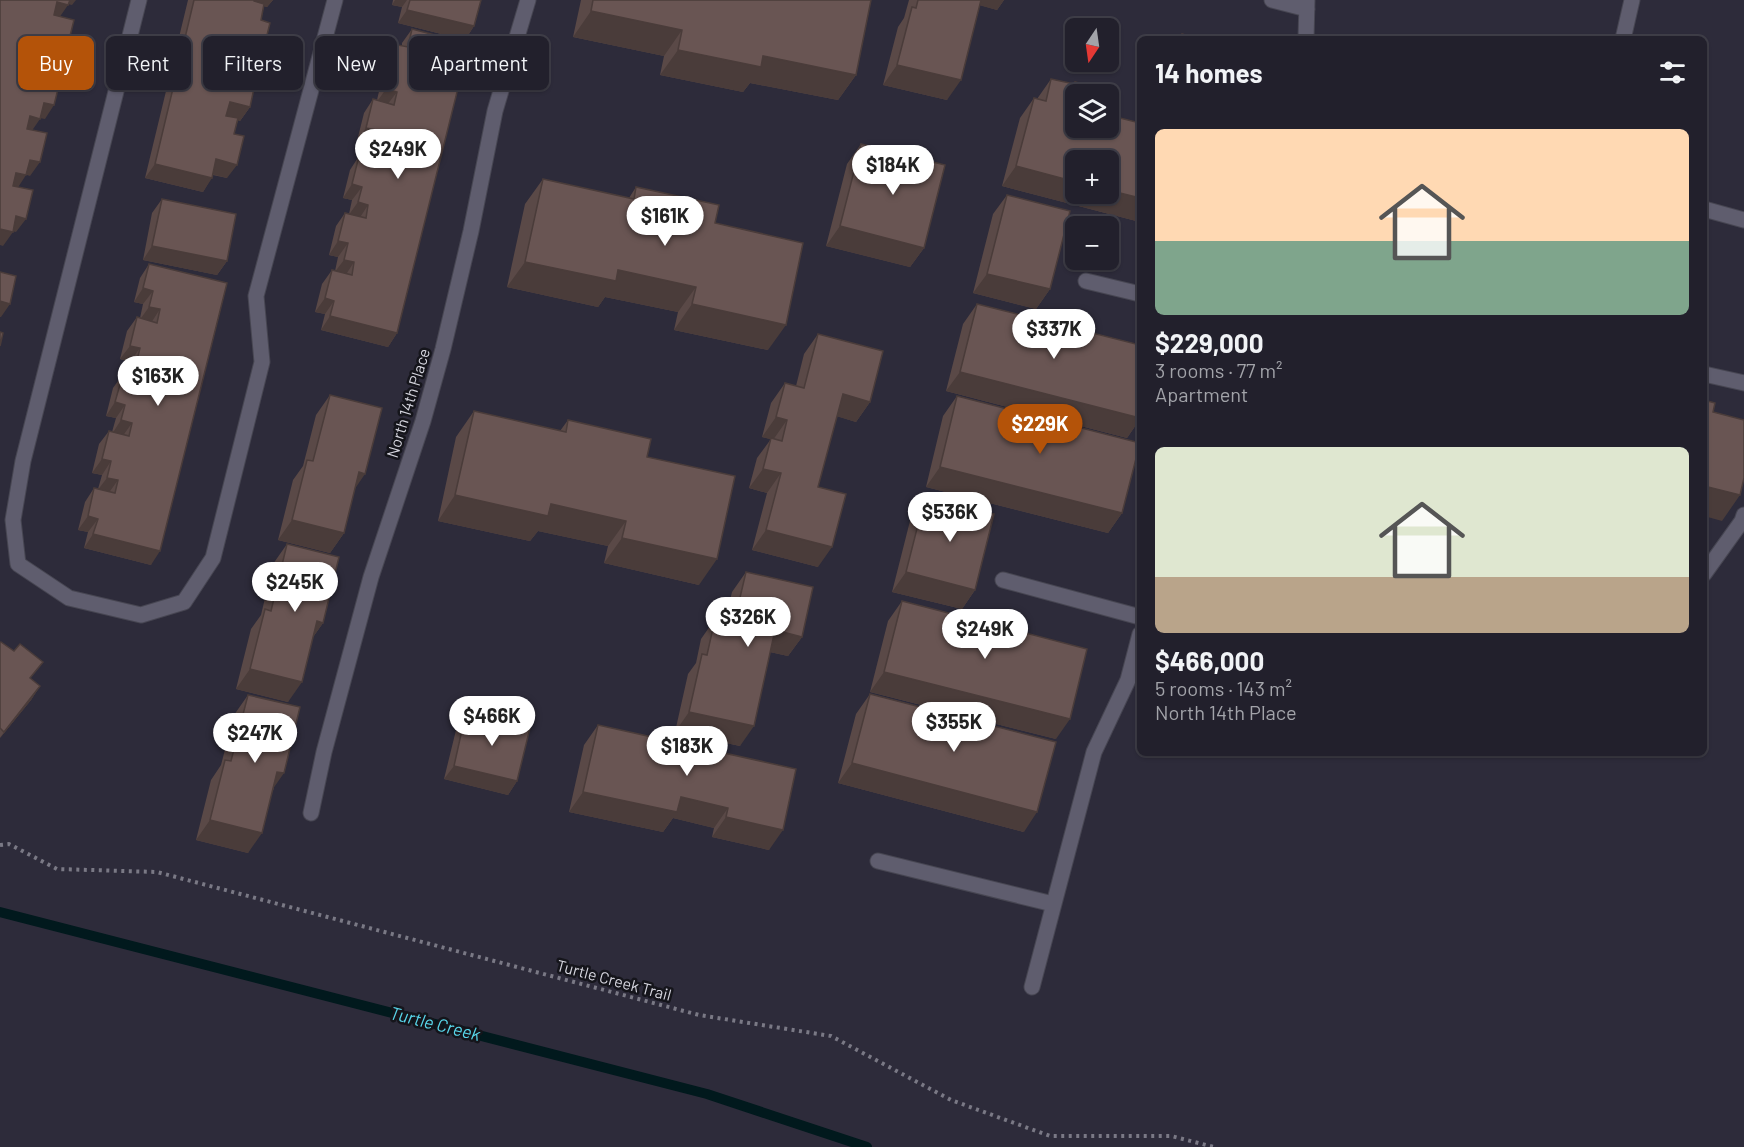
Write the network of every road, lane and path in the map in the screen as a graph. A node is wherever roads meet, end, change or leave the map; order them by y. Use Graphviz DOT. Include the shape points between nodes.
graph roads {
  1 [pos="139,0"];
  2 [pos="335,0"];
  3 [pos="528,0"];
  4 [pos="1272,0"];
  5 [pos="1632,0"];
  6 [pos="1307,5"];
  7 [pos="1306,36"];
  8 [pos="1624,36"];
  9 [pos="1707,210"];
  10 [pos="1744,220"];
  11 [pos="1086,281"];
  12 [pos="1137,293"];
  13 [pos="1707,375"];
  14 [pos="1744,384"];
  15 [pos="1744,515"];
  16 [pos="1707,570"];
  17 [pos="1003,580"];
  18 [pos="1137,615"];
  19 [pos="1137,646"];
  20 [pos="311,813"];
  21 [pos="0,845"];
  22 [pos="878,861"];
  23 [pos="1053,904"];
  24 [pos="1032,987"];
  25 [pos="1214,1147"];
  1 -- 2 [label="street" via="26,450 13,520 18,564 69,598 141,615 184,602 213,558 262,362 256,296"];
  3 -- 20 [label="street, North 14th Place" via="495,111 443,349 371,577"];
  4 -- 6 [label="street"];
  5 -- 8 [label="street"];
  6 -- 7 [label="street"];
  9 -- 10 [label="street"];
  11 -- 12 [label="street"];
  13 -- 14 [label="street"];
  15 -- 16 [label="street"];
  17 -- 18 [label="street"];
  19 -- 23 [label="street" via="1128,680 1094,752"];
  21 -- 25 [label="path, Turtle Creek Trail" via="9,844 57,868 157,872 699,1015 831,1036 951,1100 1050,1136 1171,1136"];
  22 -- 23 [label="street"];
  23 -- 24 [label="street"];
}
